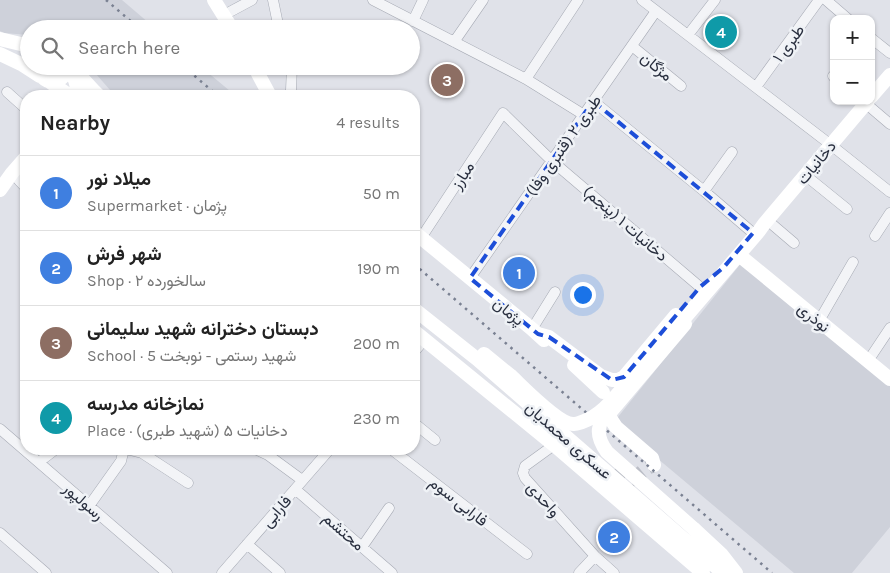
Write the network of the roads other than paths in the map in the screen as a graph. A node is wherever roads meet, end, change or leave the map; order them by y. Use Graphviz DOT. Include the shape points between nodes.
graph roads {
  1 [pos="214,0"];
  2 [pos="252,0"];
  3 [pos="273,0"];
  4 [pos="372,0"];
  5 [pos="423,0"];
  6 [pos="483,0"];
  7 [pos="578,0"];
  8 [pos="642,0"];
  9 [pos="715,0"];
  10 [pos="819,0"];
  11 [pos="826,0"];
  12 [pos="656,11"];
  13 [pos="224,15"];
  14 [pos="843,15"];
  15 [pos="227,20"];
  16 [pos="277,20"];
  17 [pos="411,20"];
  18 [pos="413,20"];
  19 [pos="420,25"];
  20 [pos="688,35"];
  21 [pos="0,39"];
  22 [pos="875,41"];
  23 [pos="454,42"];
  24 [pos="20,44"];
  25 [pos="632,46"];
  26 [pos="890,53"];
  27 [pos="0,54"];
  28 [pos="20,64"];
  29 [pos="65,75"];
  30 [pos="73,75"];
  31 [pos="78,75"];
  32 [pos="259,75"];
  33 [pos="292,75"];
  34 [pos="890,75"];
  35 [pos="44,76"];
  36 [pos="526,79"];
  37 [pos="681,86"];
  38 [pos="756,87"];
  39 [pos="53,90"];
  40 [pos="62,90"];
  41 [pos="77,90"];
  42 [pos="93,90"];
  43 [pos="267,90"];
  44 [pos="291,90"];
  45 [pos="6,92"];
  46 [pos="875,92"];
  47 [pos="594,101"];
  48 [pos="20,104"];
  49 [pos="864,105"];
  50 [pos="871,105"];
  51 [pos="503,113"];
  52 [pos="584,115"];
  53 [pos="890,124"];
  54 [pos="831,145"];
  55 [pos="732,152"];
  56 [pos="552,160"];
  57 [pos="20,163"];
  58 [pos="12,172"];
  59 [pos="806,175"];
  60 [pos="20,181"];
  61 [pos="0,190"];
  62 [pos="704,191"];
  63 [pos="890,192"];
  64 [pos="847,209"];
  65 [pos="890,213"];
  66 [pos="765,222"];
  67 [pos="420,231"];
  68 [pos="753,233"];
  69 [pos="875,236"];
  70 [pos="420,237"];
  71 [pos="794,243"];
  72 [pos="739,255"];
  73 [pos="853,262"];
  74 [pos="725,268"];
  75 [pos="470,278"];
  76 [pos="700,286"];
  77 [pos="555,292"];
  78 [pos="420,312"];
  79 [pos="420,314"];
  80 [pos="819,321"];
  81 [pos="436,328"];
  82 [pos="890,328"];
  83 [pos="535,331"];
  84 [pos="420,335"];
  85 [pos="420,336"];
  86 [pos="477,359"];
  87 [pos="868,361"];
  88 [pos="890,379"];
  89 [pos="602,392"];
  90 [pos="608,410"];
  91 [pos="0,428"];
  92 [pos="420,428"];
  93 [pos="436,440"];
  94 [pos="20,445"];
  95 [pos="554,445"];
  96 [pos="31,455"];
  97 [pos="48,455"];
  98 [pos="123,455"];
  99 [pos="145,455"];
  100 [pos="268,455"];
  101 [pos="325,455"];
  102 [pos="399,455"];
  103 [pos="39,462"];
  104 [pos="654,465"];
  105 [pos="607,467"];
  106 [pos="188,483"];
  107 [pos="299,484"];
  108 [pos="648,501"];
  109 [pos="89,506"];
  110 [pos="389,508"];
  111 [pos="0,533"];
  112 [pos="247,544"];
  113 [pos="362,547"];
  114 [pos="528,554"];
  115 [pos="595,556"];
  116 [pos="713,570"];
  117 [pos="46,573"];
  118 [pos="167,573"];
  119 [pos="222,573"];
  120 [pos="280,573"];
  121 [pos="392,573"];
  122 [pos="579,573"];
  123 [pos="614,573"];
  124 [pos="736,573"];
  1 -- 13 [label="main road"];
  2 -- 13 [label="street"];
  3 -- 16 [label="street"];
  4 -- 17 [label="street"];
  5 -- 18 [label="street"];
  6 -- 23 [label="street"];
  7 -- 36 [label="street"];
  8 -- 12 [label="street"];
  9 -- 20 [label="street"];
  10 -- 38 [label="street, طبری ۱"];
  11 -- 14 [label="street"];
  12 -- 20 [label="street"];
  12 -- 25 [label="street, طبری ۲ (قنبری وفا)"];
  13 -- 15 [label="main road"];
  19 -- 23 [label="street"];
  20 -- 38 [label="street"];
  21 -- 24 [label="main road"];
  22 -- 26 [label="street"];
  23 -- 36 [label="street"];
  25 -- 37 [label="street, مژگان"];
  25 -- 47 [label="street, طبری ۲ (قنبری وفا)"];
  27 -- 28 [label="main road"];
  29 -- 35 [label="main road" via="58,81"];
  30 -- 41 [label="main road"];
  31 -- 42 [label="main road"];
  32 -- 43 [label="main road"];
  33 -- 44 [label="street"];
  34 -- 46 [label="main road, دخانیات"];
  35 -- 39 [label="main road"];
  35 -- 40 [label="main road"];
  36 -- 52 [label="street"];
  38 -- 54 [label="street"];
  45 -- 48 [label="street"];
  47 -- 52 [label="street, طبری ۲ (قنبری وفا)"];
  47 -- 62 [label="street"];
  49 -- 54 [label="main road, دخانیات"];
  50 -- 53 [label="street"];
  51 -- 56 [label="street, دخانیات ۱ (پنجم)"];
  51 -- 67 [label="street, مبارز"];
  52 -- 56 [label="street, طبری ۲ (قنبری وفا)"];
  54 -- 59 [label="main road, دخانیات"];
  54 -- 63 [label="street"];
  55 -- 62 [label="street"];
  56 -- 75 [label="street, طبری ۲ (قنبری وفا)"];
  56 -- 76 [label="street, دخانیات ۱ (پنجم)"];
  57 -- 58 [label="main road"];
  58 -- 60 [label="street"];
  58 -- 61 [label="main road"];
  59 -- 64 [label="street"];
  59 -- 66 [label="main road, دخانیات"];
  62 -- 68 [label="street"];
  65 -- 69 [label="street"];
  66 -- 68 [label="main road, دخانیات"];
  66 -- 71 [label="street"];
  66 -- 72 [label="main road, دخانیات"];
  68 -- 74 [label="main road, دخانیات"];
  70 -- 75 [label="main road, پژمان"];
  72 -- 74 [label="main road, دخانیات"];
  72 -- 80 [label="main road, نوذری"];
  73 -- 80 [label="street"];
  74 -- 76 [label="main road"];
  74 -- 90 [label="main road, دخانیات, bridge"];
  74 -- 90 [label="main road" via="719,284"];
  75 -- 83 [label="main road, پژمان"];
  76 -- 83 [label="main road" via="618,380 602,376"];
  77 -- 83 [label="street"];
  78 -- 90 [label="main road, bridge" via="464,338 565,422 574,424"];
  79 -- 81 [label="main road, عسکری محمدیان"];
  80 -- 87 [label="main road, نوذری"];
  81 -- 84 [label="main road"];
  81 -- 86 [label="main road, عسکری محمدیان"];
  82 -- 87 [label="street"];
  83 -- 89 [label="main road, پژمان"];
  85 -- 95 [label="main road, عسکری محمدیان"];
  86 -- 105 [label="main road" via="491,366"];
  86 -- 116 [label="main road, عسکری محمدیان"];
  87 -- 88 [label="main road, نوذری"];
  90 -- 104 [label="main road" via="616,427 652,458"];
  90 -- 124 [label="main road, bridge" via="599,425 606,452 722,555"];
  91 -- 94 [label="street, رسولپور"];
  92 -- 93 [label="street"];
  95 -- 115 [label="street, واحدی" via="525,466 523,473"];
  95 -- 116 [label="main road, عسکری محمدیان"];
  96 -- 103 [label="street, رسولپور"];
  97 -- 103 [label="street"];
  98 -- 109 [label="street"];
  99 -- 106 [label="street"];
  100 -- 107 [label="street, محتشم"];
  101 -- 107 [label="street, فارابی"];
  102 -- 114 [label="street, فارابی سوم"];
  103 -- 109 [label="street, رسولپور"];
  107 -- 112 [label="street, فارابی"];
  107 -- 113 [label="street, محتشم"];
  108 -- 116 [label="main road" via="712,558"];
  109 -- 118 [label="street, رسولپور"];
  110 -- 113 [label="street"];
  111 -- 117 [label="street"];
  112 -- 119 [label="street, فارابی"];
  112 -- 120 [label="street"];
  113 -- 121 [label="street, محتشم"];
  115 -- 122 [label="street"];
  115 -- 123 [label="street"];
}
